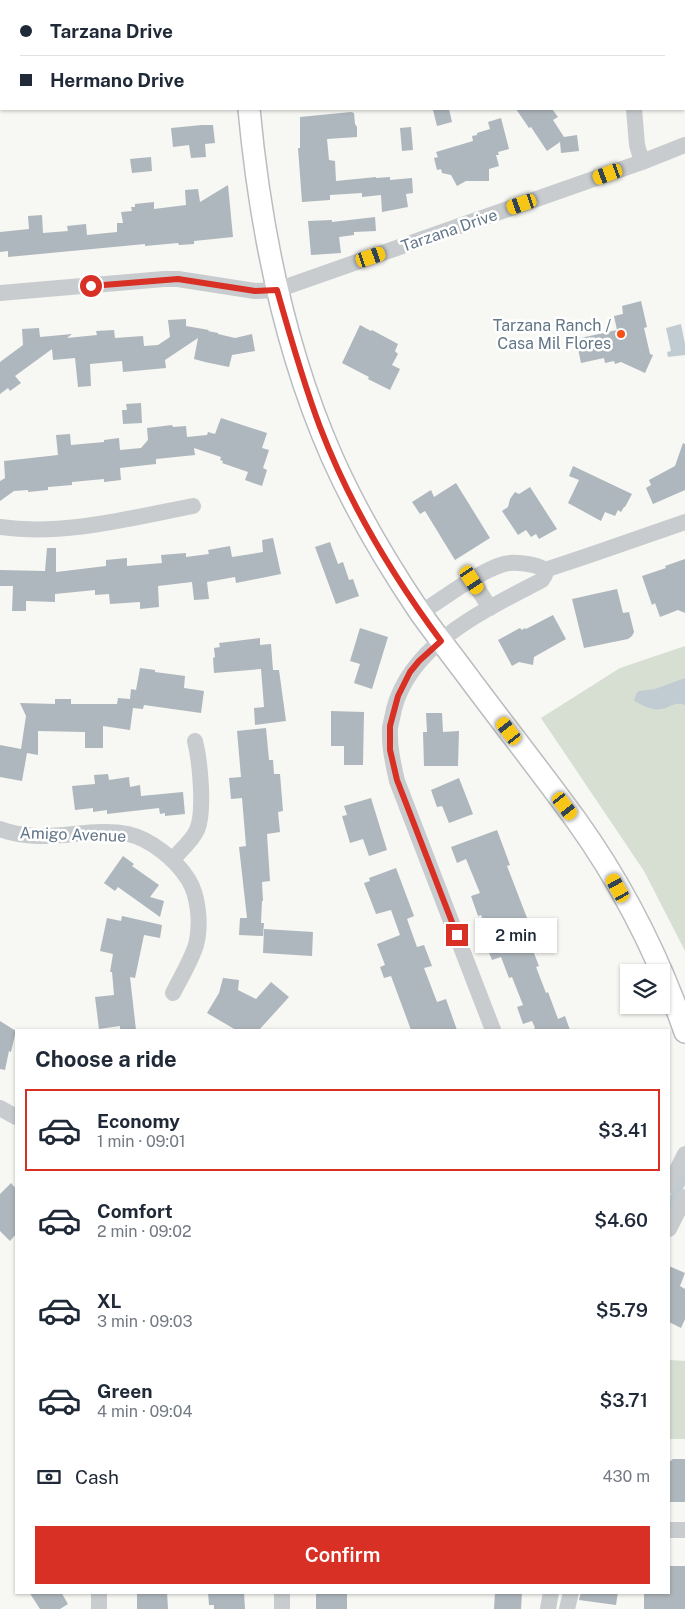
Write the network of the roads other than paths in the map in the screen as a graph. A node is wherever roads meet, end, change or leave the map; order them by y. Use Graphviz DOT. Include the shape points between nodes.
graph roads {
  1 [pos="249,110"];
  2 [pos="634,110"];
  3 [pos="685,146"];
  4 [pos="642,162"];
  5 [pos="277,290"];
  6 [pos="0,293"];
  7 [pos="193,506"];
  8 [pos="685,522"];
  9 [pos="0,527"];
  10 [pos="545,570"];
  11 [pos="472,580"];
  12 [pos="490,608"];
  13 [pos="420,614"];
  14 [pos="441,641"];
  15 [pos="195,741"];
  16 [pos="0,829"];
  17 [pos="172,860"];
  18 [pos="173,993"];
  19 [pos="493,1029"];
  20 [pos="685,1032"];
  21 [pos="685,1154"];
  22 [pos="670,1184"];
  23 [pos="685,1197"];
  24 [pos="670,1227"];
  25 [pos="670,1530"];
  26 [pos="685,1530"];
  27 [pos="99,1594"];
  28 [pos="282,1594"];
  29 [pos="551,1594"];
  30 [pos="571,1594"];
  31 [pos="99,1609"];
  32 [pos="282,1609"];
  33 [pos="548,1609"];
  34 [pos="567,1609"];
  1 -- 5 [label="main road" via="259,197"];
  2 -- 4 [label="street"];
  3 -- 4 [label="street, Tarzana Drive"];
  4 -- 5 [label="street, Tarzana Drive"];
  5 -- 6 [label="street, Tarzana Drive" via="255,291 164,279"];
  5 -- 13 [label="main road" via="300,372 332,457 366,526"];
  7 -- 9 [label="street" via="90,525 29,529"];
  8 -- 10 [label="street"];
  10 -- 11 [label="street" via="538,565 504,564"];
  10 -- 12 [label="street" via="542,580"];
  11 -- 12 [label="street"];
  11 -- 13 [label="street"];
  12 -- 14 [label="street"];
  13 -- 14 [label="main road"];
  14 -- 19 [label="street" via="422,657 398,696 390,726 390,750 397,780"];
  14 -- 20 [label="main road" via="576,821 609,872 649,944"];
  15 -- 17 [label="street" via="200,819 196,832"];
  16 -- 17 [label="street, Amigo Avenue" via="38,836 103,832 129,834 154,845"];
  17 -- 18 [label="street, Amigo Avenue" via="189,880 197,903 199,925 196,946"];
  21 -- 22 [label="street"];
  23 -- 24 [label="street"];
  25 -- 26 [label="street"];
  27 -- 31 [label="street"];
  28 -- 32 [label="street"];
  29 -- 33 [label="street"];
  30 -- 34 [label="street"];
}
